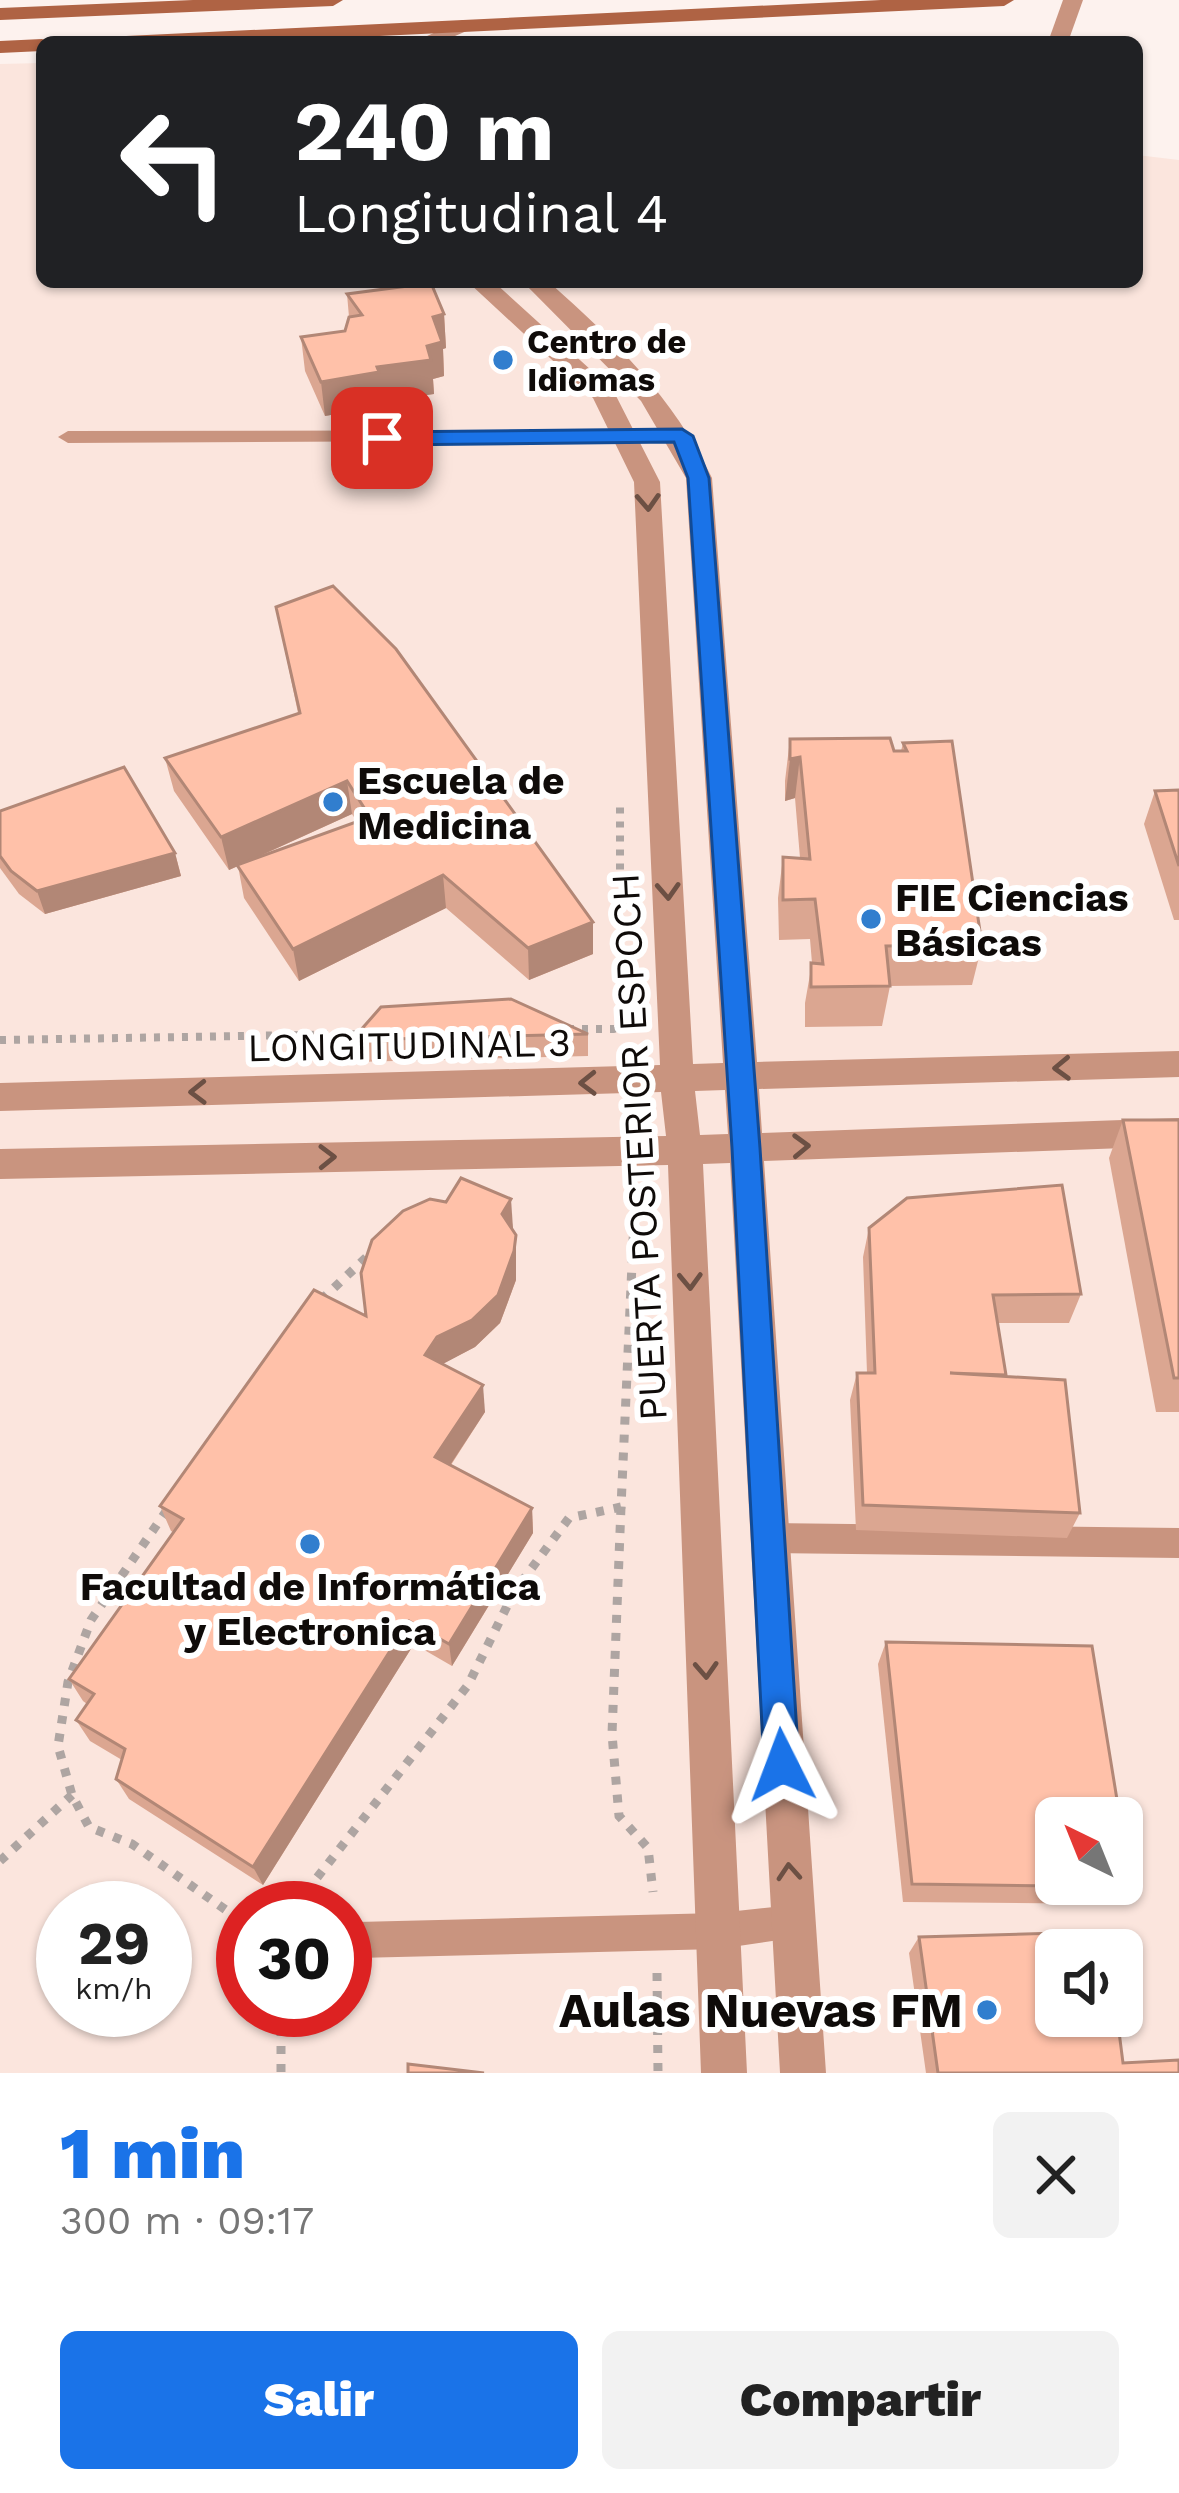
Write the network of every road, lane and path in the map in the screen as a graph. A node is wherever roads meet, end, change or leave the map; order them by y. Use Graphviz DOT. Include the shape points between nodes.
graph roads {
  1 [pos="333,0"];
  2 [pos="1004,0"];
  3 [pos="1073,0"];
  4 [pos="0,14"];
  5 [pos="462,26"];
  6 [pos="253,36"];
  7 [pos="438,36"];
  8 [pos="1060,36"];
  9 [pos="36,46"];
  10 [pos="0,47"];
  11 [pos="487,288"];
  12 [pos="542,288"];
  13 [pos="682,436"];
  14 [pos="68,437"];
  15 [pos="630,439"];
  16 [pos="620,797"];
  17 [pos="382,1025"];
  18 [pos="556,1028"];
  19 [pos="0,1040"];
  20 [pos="1179,1064"];
  21 [pos="738,1079"];
  22 [pos="677,1081"];
  23 [pos="0,1097"];
  24 [pos="1179,1132"];
  25 [pos="746,1148"];
  26 [pos="685,1150"];
  27 [pos="0,1163"];
  28 [pos="625,1184"];
  29 [pos="384,1238"];
  30 [pos="308,1318"];
  31 [pos="621,1507"];
  32 [pos="169,1508"];
  33 [pos="769,1538"];
  34 [pos="1179,1543"];
  35 [pos="72,1795"];
  36 [pos="0,1862"];
  37 [pos="319,1881"];
  38 [pos="216,1903"];
  39 [pos="793,1923"];
  40 [pos="718,1930"];
  41 [pos="657,1933"];
  42 [pos="372,1940"];
  43 [pos="281,2037"];
  44 [pos="281,2073"];
  45 [pos="658,2073"];
  46 [pos="724,2073"];
  47 [pos="803,2073"];
  1 -- 4 [label="main road"];
  2 -- 5 [label="main road"];
  3 -- 8 [label="street"];
  5 -- 6 [label="main road"];
  5 -- 7 [label="street"];
  9 -- 10 [label="main road"];
  11 -- 15 [label="street, PUERTA POSTERIOR ESPOCH" via="604,394"];
  12 -- 13 [label="street"];
  13 -- 15 [label="lane"];
  13 -- 21 [label="street" via="698,478"];
  14 -- 15 [label="lane"];
  15 -- 22 [label="street, PUERTA POSTERIOR ESPOCH, one-way" via="647,482"];
  16 -- 18 [label="path" via="629,1004 614,1030"];
  17 -- 19 [label="path" via="336,1036"];
  20 -- 21 [label="street, LONGITUDINAL 3, one-way"];
  21 -- 22 [label="street, LONGITUDINAL 3"];
  21 -- 25 [label="street"];
  22 -- 23 [label="street, LONGITUDINAL 3, one-way"];
  22 -- 26 [label="street, PUERTA POSTERIOR ESPOCH"];
  25 -- 24 [label="street, one-way"];
  25 -- 26 [label="street"];
  25 -- 33 [label="street"];
  27 -- 26 [label="street, one-way"];
  26 -- 40 [label="street, PUERTA POSTERIOR ESPOCH, one-way"];
  28 -- 31 [label="path" via="635,1198"];
  29 -- 30 [label="path"];
  31 -- 37 [label="path" via="569,1518 514,1592 468,1684"];
  31 -- 41 [label="path" via="615,1775 619,1816 648,1848"];
  32 -- 35 [label="path" via="91,1620 68,1682 58,1746"];
  33 -- 34 [label="lane"];
  39 -- 33 [label="street, one-way"];
  35 -- 36 [label="path"];
  35 -- 38 [label="path" via="89,1827 132,1844"];
  39 -- 40 [label="lane"];
  39 -- 47 [label="street"];
  40 -- 41 [label="lane"];
  40 -- 46 [label="street, PUERTA POSTERIOR ESPOCH"];
  41 -- 42 [label="lane"];
  41 -- 45 [label="path"];
  43 -- 44 [label="path"];
}
